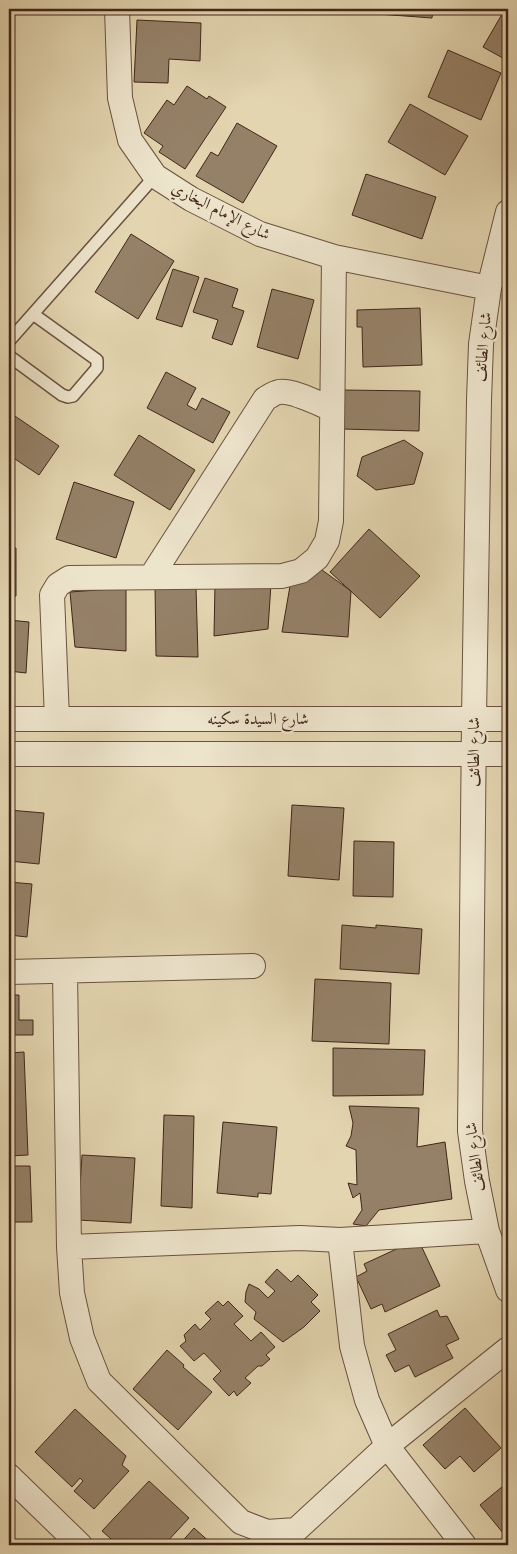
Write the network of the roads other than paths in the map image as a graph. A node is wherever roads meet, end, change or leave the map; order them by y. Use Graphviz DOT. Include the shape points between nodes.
graph roads {
  1 [pos="117,9"];
  2 [pos="155,176"];
  3 [pos="508,212"];
  4 [pos="334,257"];
  5 [pos="489,288"];
  6 [pos="33,314"];
  7 [pos="9,341"];
  8 [pos="9,356"];
  9 [pos="332,409"];
  10 [pos="151,577"];
  11 [pos="9,719"];
  12 [pos="57,719"];
  13 [pos="474,719"];
  14 [pos="508,719"];
  15 [pos="9,754"];
  16 [pos="474,754"];
  17 [pos="508,754"];
  18 [pos="253,966"];
  19 [pos="65,971"];
  20 [pos="9,972"];
  21 [pos="487,1231"];
  22 [pos="340,1240"];
  23 [pos="69,1247"];
  24 [pos="508,1290"];
  25 [pos="508,1349"];
  26 [pos="387,1446"];
  27 [pos="9,1476"];
  28 [pos="80,1545"];
  29 [pos="464,1545"];
  1 -- 2 [label="street, شارع الإمام البخاري" via="120,98 130,140"];
  2 -- 4 [label="street, شارع الإمام البخاري" via="191,199 260,234"];
  2 -- 6 [label="lane"];
  3 -- 5 [label="street, شارع الطائف"];
  4 -- 5 [label="street, شارع الإمام البخاري"];
  4 -- 9 [label="street"];
  5 -- 13 [label="street, شارع الطائف" via="481,344 479,400"];
  6 -- 7 [label="lane"];
  6 -- 8 [label="lane" via="97,360 97,368 73,396 68,397"];
  9 -- 10 [label="street" via="289,392 272,394 265,399"];
  9 -- 10 [label="street" via="330,521 327,541 317,558 301,571 282,576"];
  10 -- 12 [label="street" via="69,578 58,585 52,595"];
  11 -- 12 [label="street, شارع السيدة سكينه"];
  12 -- 13 [label="street, شارع السيدة سكينه"];
  13 -- 14 [label="street, شارع السيدة سكينه"];
  13 -- 16 [label="street, شارع الطائف"];
  15 -- 16 [label="street"];
  16 -- 17 [label="street"];
  16 -- 21 [label="street, شارع الطائف" via="470,1130"];
  18 -- 19 [label="street"];
  19 -- 20 [label="street"];
  19 -- 23 [label="street"];
  21 -- 22 [label="street"];
  21 -- 24 [label="street, شارع الطائف"];
  22 -- 23 [label="street" via="300,1238"];
  22 -- 26 [label="street" via="352,1346 367,1400"];
  23 -- 26 [label="street" via="72,1293 82,1338 99,1382 241,1522 267,1532 296,1530"];
  25 -- 26 [label="street"];
  26 -- 29 [label="street"];
  27 -- 28 [label="street"];
}
